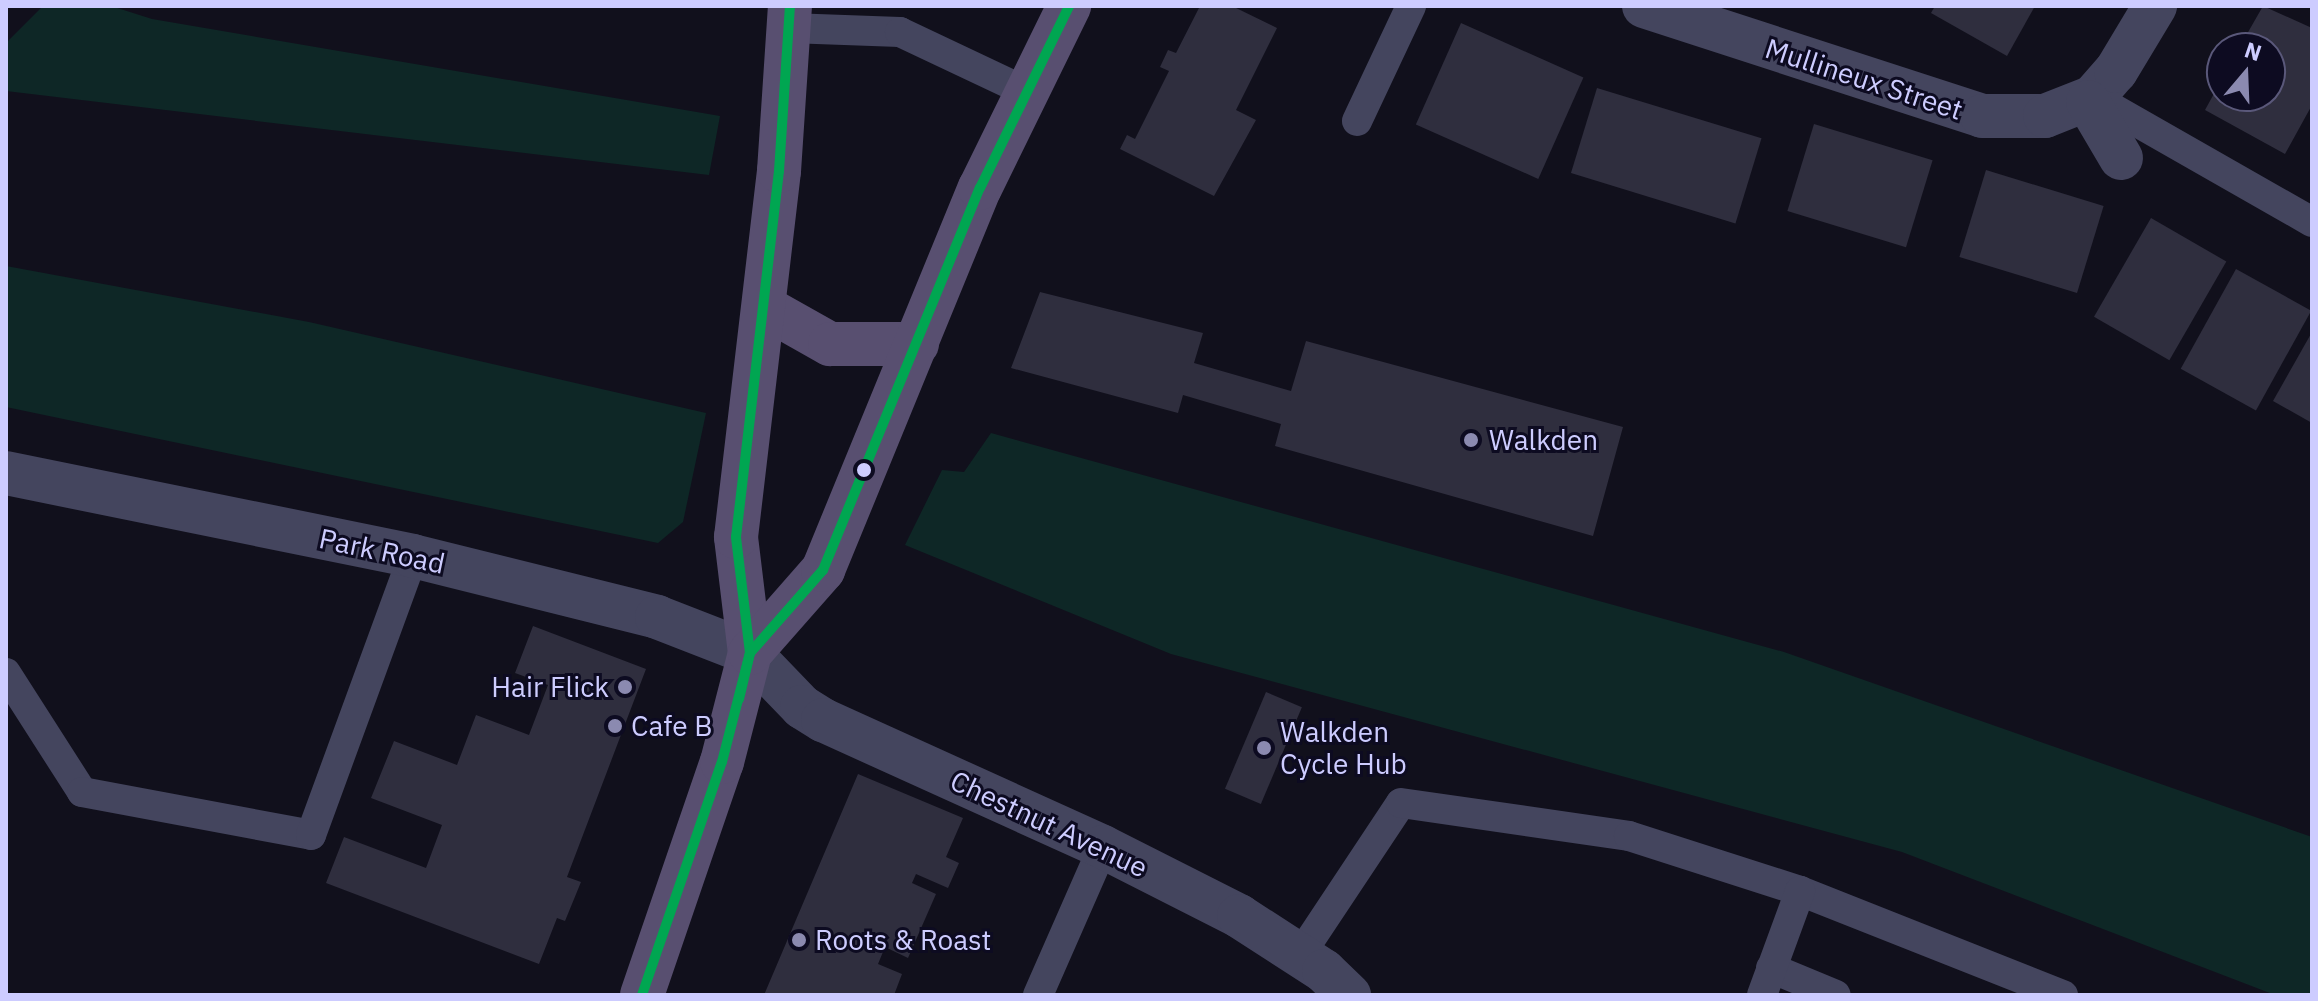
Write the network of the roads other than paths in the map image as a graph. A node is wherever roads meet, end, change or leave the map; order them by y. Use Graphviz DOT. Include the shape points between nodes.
graph roads {
  1 [pos="1069,6"];
  2 [pos="1411,6"];
  3 [pos="1644,6"];
  4 [pos="2155,6"];
  5 [pos="790,17"];
  6 [pos="1027,92"];
  7 [pos="2091,100"];
  8 [pos="1357,121"];
  9 [pos="2121,158"];
  10 [pos="2312,222"];
  11 [pos="764,307"];
  12 [pos="917,344"];
  13 [pos="6,473"];
  14 [pos="413,556"];
  15 [pos="750,653"];
  16 [pos="6,673"];
  17 [pos="1103,847"];
  18 [pos="1800,891"];
  19 [pos="1300,955"];
  20 [pos="1766,982"];
  21 [pos="642,995"];
  22 [pos="1038,995"];
  23 [pos="1349,995"];
  24 [pos="1836,995"];
  25 [pos="2063,995"];
  1 -- 6 [label="main road"];
  2 -- 8 [label="lane"];
  3 -- 7 [label="street, Mullineux Street" via="1982,116 2045,116"];
  4 -- 7 [label="street" via="2116,71"];
  5 -- 6 [label="lane" via="900,32"];
  5 -- 11 [label="main road"];
  6 -- 12 [label="main road" via="980,188"];
  7 -- 9 [label="street"];
  7 -- 10 [label="lane"];
  11 -- 12 [label="main road" via="830,344"];
  11 -- 15 [label="main road" via="736,537"];
  12 -- 15 [label="main road" via="823,570"];
  13 -- 14 [label="street, Park Road"];
  14 -- 15 [label="street, Park Road" via="657,617"];
  14 -- 16 [label="lane" via="311,835 82,792"];
  15 -- 17 [label="street, Chestnut Avenue" via="802,707 823,720"];
  15 -- 21 [label="main road" via="722,762"];
  17 -- 19 [label="street, Chestnut Avenue" via="1239,916"];
  17 -- 22 [label="lane"];
  18 -- 19 [label="lane" via="1629,836 1401,803"];
  18 -- 20 [label="lane"];
  18 -- 25 [label="lane"];
  19 -- 23 [label="street, Chestnut Avenue"];
  20 -- 24 [label="lane"];
}
